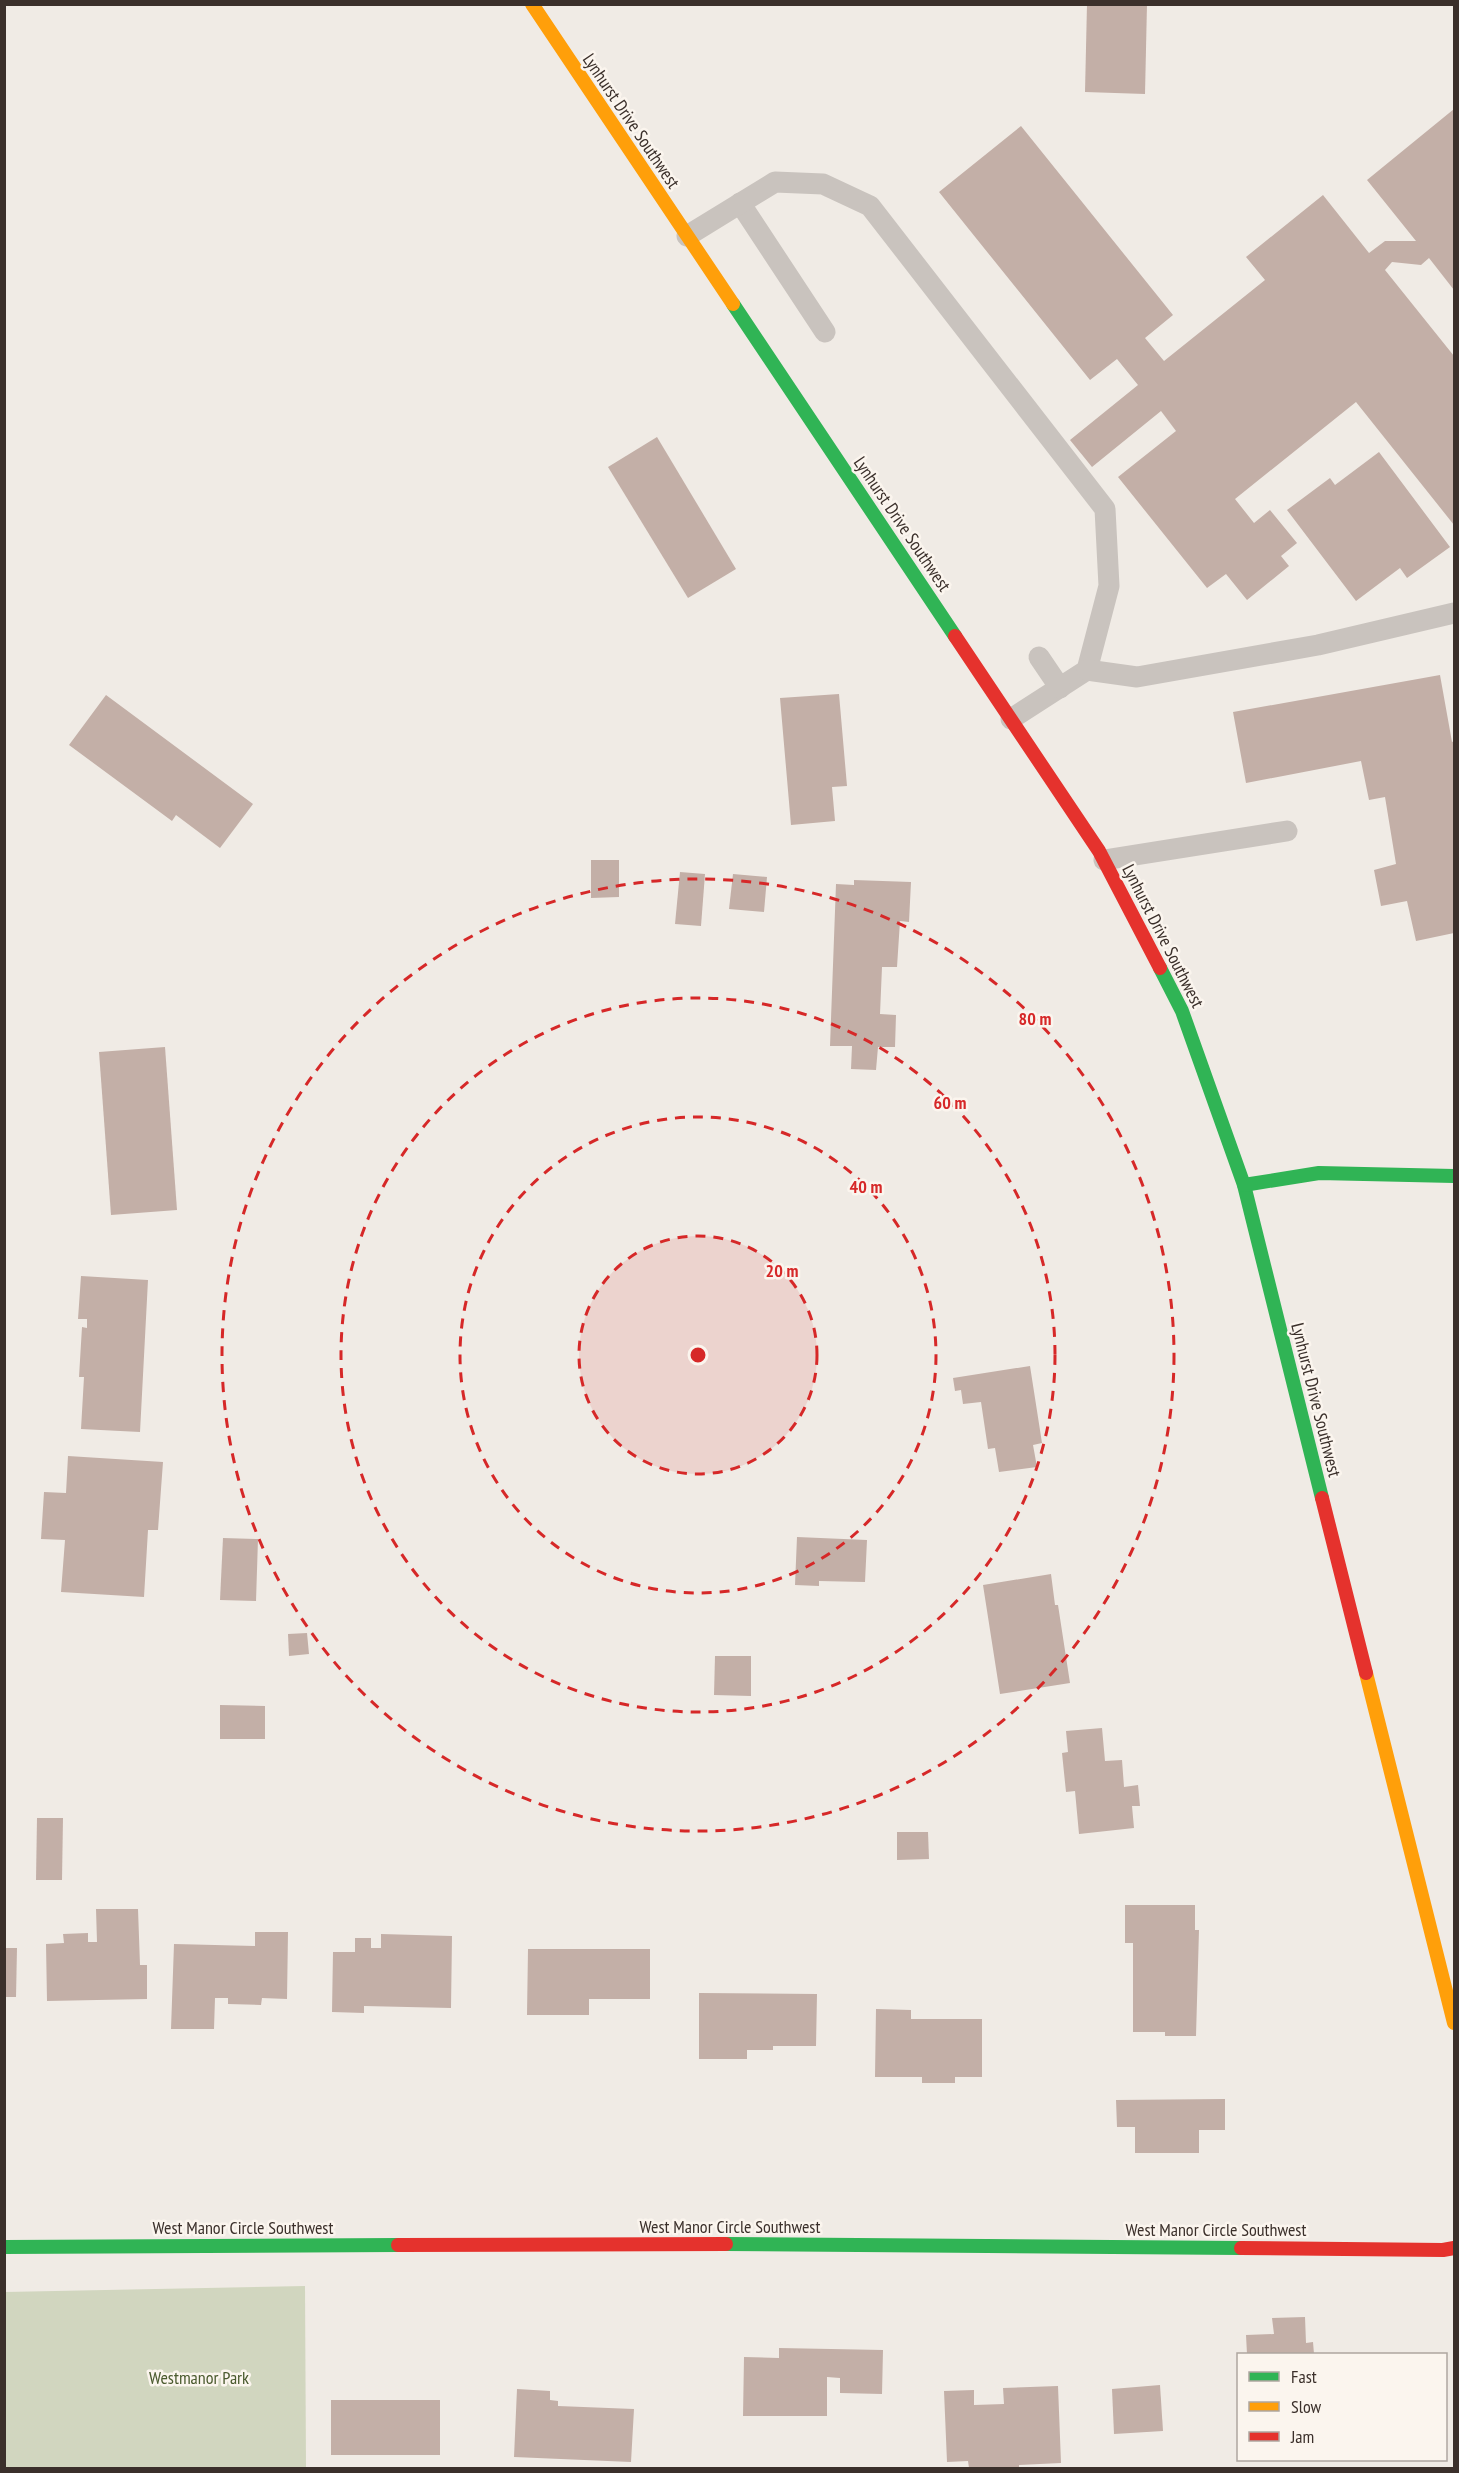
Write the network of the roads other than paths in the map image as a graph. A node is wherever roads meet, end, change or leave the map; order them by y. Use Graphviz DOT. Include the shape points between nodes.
graph roads {
  1 [pos="532,4"];
  2 [pos="740,203"];
  3 [pos="687,236"];
  4 [pos="825,332"];
  5 [pos="1455,614"];
  6 [pos="1039,657"];
  7 [pos="1087,670"];
  8 [pos="1060,688"];
  9 [pos="1011,719"];
  10 [pos="1287,831"];
  11 [pos="1104,860"];
  12 [pos="1455,1176"];
  13 [pos="1244,1185"];
  14 [pos="1455,2023"];
  15 [pos="4,2247"];
  16 [pos="1455,2248"];
  1 -- 3 [label="street, Lynhurst Drive Southwest"];
  2 -- 3 [label="lane"];
  2 -- 4 [label="lane"];
  2 -- 7 [label="lane" via="775,182 823,184 870,206 1105,509 1109,586"];
  3 -- 9 [label="street, Lynhurst Drive Southwest"];
  5 -- 7 [label="lane" via="1318,645 1137,677"];
  6 -- 8 [label="lane"];
  7 -- 8 [label="lane"];
  8 -- 9 [label="lane"];
  9 -- 11 [label="street, Lynhurst Drive Southwest"];
  10 -- 11 [label="lane"];
  11 -- 13 [label="street, Lynhurst Drive Southwest" via="1182,1011"];
  12 -- 13 [label="street" via="1319,1173"];
  13 -- 14 [label="street, Lynhurst Drive Southwest"];
  15 -- 16 [label="street, West Manor Circle Southwest" via="680,2244"];
}
